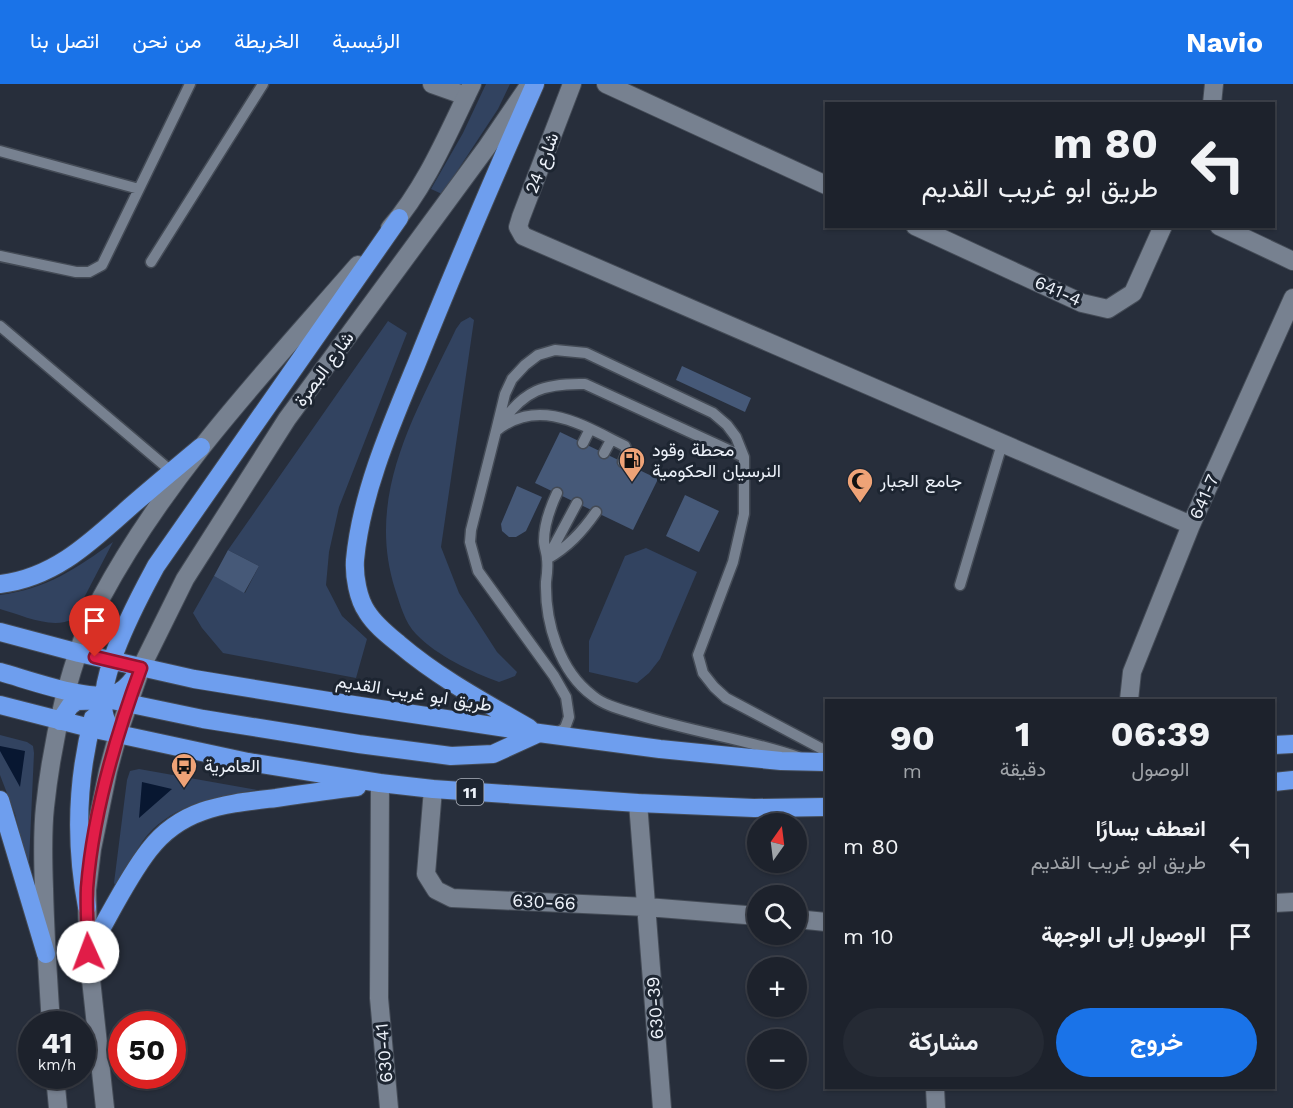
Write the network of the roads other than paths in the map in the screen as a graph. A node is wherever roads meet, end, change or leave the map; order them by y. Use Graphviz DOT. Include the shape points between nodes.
graph roads {
  1 [pos="190,84"];
  2 [pos="262,84"];
  3 [pos="432,84"];
  4 [pos="530,84"];
  5 [pos="535,84"];
  6 [pos="572,84"];
  7 [pos="606,84"];
  8 [pos="1214,84"];
  9 [pos="469,90"];
  10 [pos="1212,102"];
  11 [pos="0,151"];
  12 [pos="825,186"];
  13 [pos="139,189"];
  14 [pos="399,218"];
  15 [pos="919,228"];
  16 [pos="1162,228"];
  17 [pos="1223,228"];
  18 [pos="0,256"];
  19 [pos="1293,261"];
  20 [pos="151,262"];
  21 [pos="1293,298"];
  22 [pos="0,326"];
  23 [pos="590,429"];
  24 [pos="496,431"];
  25 [pos="611,440"];
  26 [pos="583,443"];
  27 [pos="1002,444"];
  28 [pos="201,447"];
  29 [pos="604,453"];
  30 [pos="744,457"];
  31 [pos="623,462"];
  32 [pos="171,471"];
  33 [pos="557,493"];
  34 [pos="577,503"];
  35 [pos="596,512"];
  36 [pos="1191,525"];
  37 [pos="547,559"];
  38 [pos="0,584"];
  39 [pos="960,585"];
  40 [pos="0,632"];
  41 [pos="79,653"];
  42 [pos="112,661"];
  43 [pos="141,668"];
  44 [pos="0,672"];
  45 [pos="67,691"];
  46 [pos="101,698"];
  47 [pos="1129,699"];
  48 [pos="128,703"];
  49 [pos="0,705"];
  50 [pos="60,721"];
  51 [pos="90,728"];
  52 [pos="118,734"];
  53 [pos="546,734"];
  54 [pos="1293,744"];
  55 [pos="1275,745"];
  56 [pos="822,758"];
  57 [pos="1293,780"];
  58 [pos="1275,782"];
  59 [pos="380,783"];
  60 [pos="433,789"];
  61 [pos="0,800"];
  62 [pos="638,803"];
  63 [pos="825,807"];
  64 [pos="1293,902"];
  65 [pos="1275,903"];
  66 [pos="87,907"];
  67 [pos="647,907"];
  68 [pos="747,915"];
  69 [pos="807,920"];
  70 [pos="825,922"];
  71 [pos="88,952"];
  72 [pos="46,954"];
  73 [pos="50,1011"];
  74 [pos="56,1089"];
  75 [pos="935,1089"];
  76 [pos="58,1108"];
  77 [pos="105,1108"];
  78 [pos="389,1108"];
  79 [pos="662,1108"];
  80 [pos="936,1108"];
  1 -- 13 [label="lane"];
  2 -- 20 [label="lane"];
  3 -- 9 [label="street"];
  4 -- 43 [label="street, شارع البصرة" via="287,419 184,579"];
  5 -- 53 [label="highway" via="385,440 355,562 358,588 367,612 386,633 417,660 460,688"];
  6 -- 27 [label="street, شارع 24" via="519,222 520,232 527,239"];
  7 -- 12 [label="street"];
  8 -- 10 [label="street"];
  9 -- 14 [label="street" via="425,178"];
  11 -- 13 [label="lane"];
  13 -- 18 [label="lane" via="102,265 89,272"];
  14 -- 28 [label="street"];
  14 -- 42 [label="highway" via="168,548 129,616"];
  15 -- 16 [label="street, 641-4" via="1082,303 1108,309 1133,293"];
  17 -- 19 [label="street"];
  21 -- 36 [label="street, 641-7"];
  22 -- 32 [label="lane"];
  23 -- 24 [label="lane" via="548,414 517,420"];
  23 -- 25 [label="lane"];
  23 -- 26 [label="lane"];
  24 -- 30 [label="lane" via="508,413 540,388 560,383 585,384"];
  24 -- 30 [label="lane" via="505,394 525,365 538,355 555,350 586,353 713,413 736,437"];
  24 -- 53 [label="lane" via="470,542 482,579 566,697 566,728"];
  25 -- 29 [label="lane"];
  25 -- 31 [label="lane" via="625,446"];
  27 -- 36 [label="street"];
  27 -- 39 [label="lane"];
  28 -- 32 [label="highway"];
  28 -- 41 [label="street" via="164,496 101,598"];
  30 -- 56 [label="lane" via="744,514 733,562 698,655 703,673 726,698 799,734"];
  32 -- 38 [label="highway" via="80,552 42,573"];
  33 -- 37 [label="lane" via="546,522"];
  34 -- 37 [label="lane"];
  35 -- 37 [label="lane" via="577,537"];
  36 -- 47 [label="street, 641-7" via="1132,672"];
  37 -- 56 [label="lane" via="548,618 558,649 574,679 594,697 667,724"];
  40 -- 41 [label="highway, طريق ابو غريب القديم"];
  41 -- 42 [label="highway, طريق ابو غريب القديم"];
  41 -- 45 [label="street"];
  41 -- 46 [label="highway" via="91,660 96,669"];
  42 -- 43 [label="highway, طريق ابو غريب القديم"];
  42 -- 46 [label="highway"];
  43 -- 46 [label="highway" via="120,692"];
  43 -- 48 [label="street, شارع البصرة"];
  43 -- 53 [label="highway, طريق ابو غريب القديم" via="251,689"];
  44 -- 45 [label="highway"];
  45 -- 46 [label="highway"];
  45 -- 50 [label="street"];
  46 -- 48 [label="highway"];
  46 -- 50 [label="highway" via="77,701"];
  46 -- 51 [label="highway"];
  46 -- 52 [label="highway" via="109,728"];
  48 -- 52 [label="street, شارع البصرة"];
  48 -- 53 [label="highway" via="203,719 451,756 493,754"];
  49 -- 50 [label="highway, 11"];
  50 -- 51 [label="highway, 11"];
  50 -- 72 [label="street" via="44,809"];
  51 -- 52 [label="highway, 11"];
  51 -- 66 [label="highway" via="79,812"];
  52 -- 59 [label="highway, 11" via="248,762"];
  52 -- 66 [label="street, شارع البصرة" via="92,849"];
  53 -- 56 [label="highway, طريق ابو غريب القديم" via="781,761"];
  54 -- 55 [label="highway"];
  57 -- 58 [label="highway"];
  59 -- 60 [label="highway, 11"];
  59 -- 71 [label="highway" via="231,803 183,820 150,849"];
  59 -- 78 [label="street, 630-41" via="379,998"];
  60 -- 62 [label="highway, 11"];
  60 -- 67 [label="street, 630-66" via="426,874 436,890 452,898"];
  61 -- 72 [label="highway"];
  62 -- 63 [label="highway, 11"];
  62 -- 67 [label="street, 630-39"];
  64 -- 65 [label="street"];
  66 -- 71 [label="street, شارع البصرة"];
  67 -- 68 [label="street, 630-66"];
  67 -- 79 [label="street, 630-39"];
  69 -- 70 [label="street"];
  71 -- 77 [label="street, شارع البصرة"];
  72 -- 73 [label="street"];
  74 -- 76 [label="street"];
  75 -- 80 [label="street"];
}
